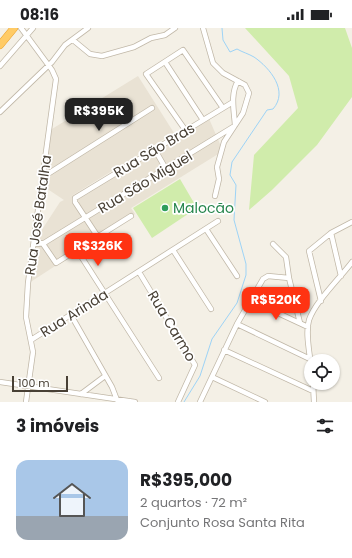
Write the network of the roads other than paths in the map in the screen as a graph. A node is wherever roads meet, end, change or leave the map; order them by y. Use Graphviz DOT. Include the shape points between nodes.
graph roads {
  1 [pos="14,28"];
  2 [pos="21,28"];
  3 [pos="33,28"];
  4 [pos="88,28"];
  5 [pos="175,28"];
  6 [pos="203,28"];
  7 [pos="27,35"];
  8 [pos="73,40"];
  9 [pos="0,45"];
  10 [pos="165,62"];
  11 [pos="0,66"];
  12 [pos="48,66"];
  13 [pos="238,81"];
  14 [pos="233,102"];
  15 [pos="152,108"];
  16 [pos="222,108"];
  17 [pos="0,112"];
  18 [pos="203,120"];
  19 [pos="234,126"];
  20 [pos="186,131"];
  21 [pos="155,150"];
  22 [pos="44,166"];
  23 [pos="166,169"];
  24 [pos="53,171"];
  25 [pos="43,177"];
  26 [pos="215,196"];
  27 [pos="131,216"];
  28 [pos="85,218"];
  29 [pos="218,222"];
  30 [pos="352,222"];
  31 [pos="206,229"];
  32 [pos="331,233"];
  33 [pos="98,237"];
  34 [pos="34,244"];
  35 [pos="43,244"];
  36 [pos="273,244"];
  37 [pos="77,250"];
  38 [pos="173,250"];
  39 [pos="352,262"];
  40 [pos="139,272"];
  41 [pos="237,276"];
  42 [pos="342,276"];
  43 [pos="289,278"];
  44 [pos="105,293"];
  45 [pos="250,300"];
  46 [pos="321,301"];
  47 [pos="211,309"];
  48 [pos="71,315"];
  49 [pos="300,323"];
  50 [pos="237,324"];
  51 [pos="308,327"];
  52 [pos="31,340"];
  53 [pos="224,350"];
  54 [pos="310,354"];
  55 [pos="304,356"];
  56 [pos="106,376"];
  57 [pos="212,377"];
  58 [pos="159,378"];
  59 [pos="0,382"];
  60 [pos="28,386"];
  61 [pos="313,391"];
  62 [pos="81,394"];
  63 [pos="117,400"];
  64 [pos="26,402"];
  65 [pos="135,402"];
  66 [pos="178,402"];
  67 [pos="200,402"];
  68 [pos="265,402"];
  69 [pos="314,402"];
  1 -- 9 [label="highway"];
  2 -- 7 [label="street, Rua José Batalha"];
  3 -- 7 [label="street"];
  4 -- 8 [label="street"];
  5 -- 8 [label="street" via="165,35 151,38 134,47 102,56 90,54"];
  6 -- 13 [label="street" via="213,63 223,74"];
  7 -- 11 [label="street"];
  7 -- 12 [label="street, Rua José Batalha"];
  8 -- 12 [label="street" via="65,45"];
  10 -- 16 [label="street" via="183,50"];
  10 -- 18 [label="street"];
  10 -- 20 [label="street" via="146,74"];
  12 -- 17 [label="street"];
  12 -- 22 [label="street, Rua José Batalha" via="56,79"];
  13 -- 14 [label="street" via="234,88"];
  13 -- 19 [label="street" via="245,85 248,93 246,107"];
  14 -- 16 [label="street, Rua São Bras"];
  14 -- 19 [label="street"];
  15 -- 24 [label="street"];
  16 -- 18 [label="street, Rua São Bras"];
  18 -- 20 [label="street, Rua São Bras"];
  19 -- 23 [label="street, Rua São Miguel"];
  19 -- 26 [label="street" via="225,138 217,167 219,179"];
  20 -- 21 [label="street, Rua São Bras"];
  21 -- 23 [label="street"];
  21 -- 28 [label="street, Rua São Bras" via="76,197 75,202"];
  22 -- 24 [label="street"];
  22 -- 25 [label="street, Rua José Batalha"];
  23 -- 28 [label="street, Rua São Miguel"];
  24 -- 25 [label="street"];
  25 -- 34 [label="street, Rua José Batalha"];
  27 -- 33 [label="street"];
  28 -- 33 [label="street"];
  28 -- 35 [label="street, Rua São Miguel"];
  29 -- 31 [label="street, Rua Arinda"];
  30 -- 32 [label="street"];
  31 -- 38 [label="street, Rua Arinda"];
  31 -- 41 [label="street"];
  32 -- 42 [label="street"];
  32 -- 46 [label="street" via="309,251"];
  33 -- 37 [label="street"];
  34 -- 35 [label="street"];
  34 -- 52 [label="street, Rua José Batalha" via="26,315"];
  35 -- 37 [label="street" via="56,262"];
  36 -- 43 [label="street" via="286,257"];
  37 -- 44 [label="street"];
  38 -- 40 [label="street, Rua Arinda"];
  38 -- 47 [label="street"];
  39 -- 42 [label="street"];
  40 -- 44 [label="street, Rua Arinda"];
  40 -- 66 [label="street, Rua Carmo" via="196,364"];
  42 -- 46 [label="street"];
  43 -- 45 [label="street" via="265,277"];
  43 -- 49 [label="street"];
  44 -- 48 [label="street, Rua Arinda"];
  44 -- 58 [label="street"];
  45 -- 49 [label="street"];
  45 -- 50 [label="street"];
  46 -- 51 [label="street" via="312,314"];
  48 -- 52 [label="street, Rua Arinda"];
  48 -- 56 [label="street"];
  49 -- 51 [label="street"];
  50 -- 53 [label="street"];
  50 -- 55 [label="street"];
  51 -- 54 [label="street"];
  52 -- 60 [label="street, Rua José Batalha" via="33,352"];
  53 -- 57 [label="street"];
  53 -- 61 [label="street"];
  56 -- 62 [label="street"];
  56 -- 63 [label="street"];
  57 -- 67 [label="street"];
  57 -- 68 [label="street"];
  59 -- 60 [label="street"];
  60 -- 62 [label="street"];
  60 -- 64 [label="street, Rua José Batalha"];
  61 -- 69 [label="street"];
  62 -- 63 [label="street"];
  63 -- 65 [label="street"];
}
